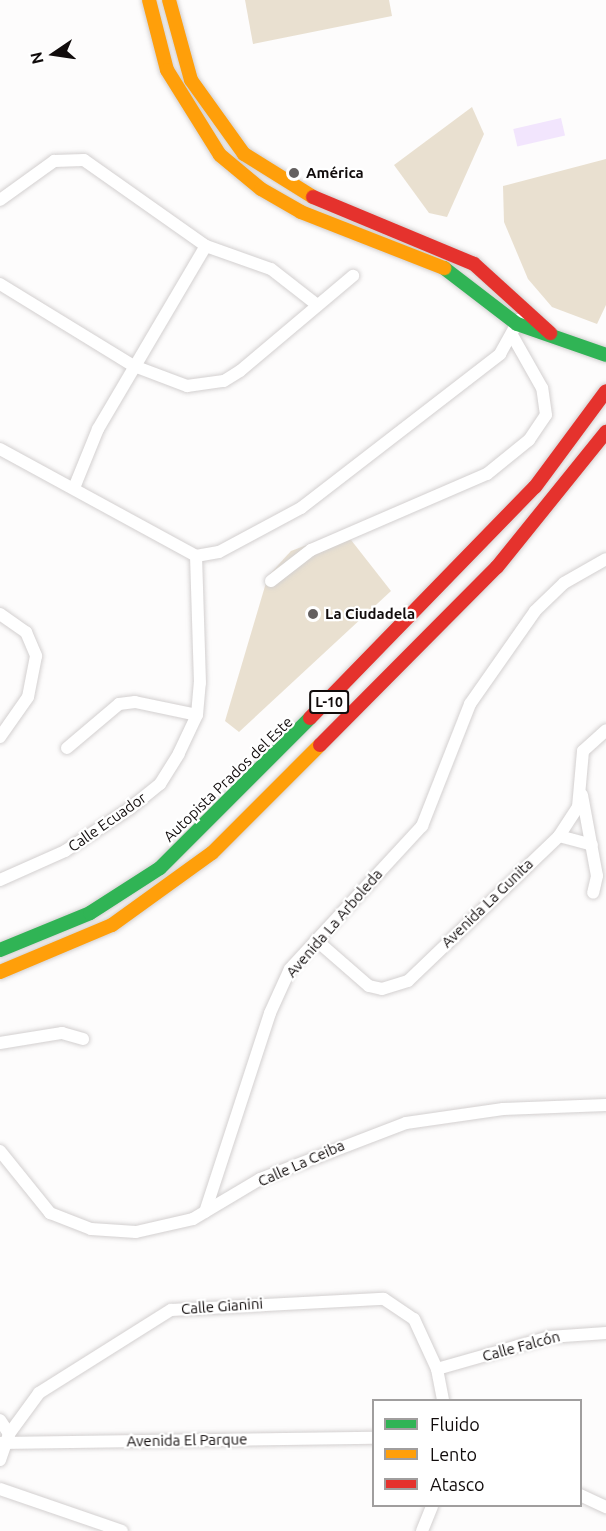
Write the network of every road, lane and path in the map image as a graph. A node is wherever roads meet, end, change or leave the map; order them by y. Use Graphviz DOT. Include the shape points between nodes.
graph roads {
  1 [pos="149,0"];
  2 [pos="169,0"];
  3 [pos="0,200"];
  4 [pos="206,246"];
  5 [pos="353,276"];
  6 [pos="0,284"];
  7 [pos="316,304"];
  8 [pos="526,308"];
  9 [pos="514,330"];
  10 [pos="556,335"];
  11 [pos="606,355"];
  12 [pos="134,366"];
  13 [pos="606,391"];
  14 [pos="606,432"];
  15 [pos="0,449"];
  16 [pos="74,488"];
  17 [pos="196,556"];
  18 [pos="606,559"];
  19 [pos="271,581"];
  20 [pos="0,614"];
  21 [pos="196,715"];
  22 [pos="606,729"];
  23 [pos="0,737"];
  24 [pos="67,748"];
  25 [pos="581,788"];
  26 [pos="559,836"];
  27 [pos="592,845"];
  28 [pos="0,880"];
  29 [pos="593,893"];
  30 [pos="316,940"];
  31 [pos="0,950"];
  32 [pos="0,972"];
  33 [pos="83,1039"];
  34 [pos="0,1042"];
  35 [pos="606,1105"];
  36 [pos="0,1151"];
  37 [pos="205,1212"];
  38 [pos="606,1333"];
  39 [pos="437,1369"];
  40 [pos="443,1399"];
  41 [pos="0,1420"];
  42 [pos="372,1438"];
  43 [pos="5,1440"];
  44 [pos="0,1460"];
  45 [pos="0,1489"];
  46 [pos="582,1496"];
  47 [pos="432,1507"];
  48 [pos="606,1507"];
  49 [pos="122,1531"];
  50 [pos="422,1531"];
  1 -- 9 [label="main road" via="157,44 180,96 206,138 239,172 301,212 444,269"];
  2 -- 8 [label="main road" via="191,80 221,129 250,159 304,193 474,264"];
  3 -- 4 [label="street" via="54,161 84,160"];
  4 -- 7 [label="street" via="271,269"];
  4 -- 12 [label="street"];
  5 -- 7 [label="street"];
  6 -- 12 [label="street"];
  7 -- 12 [label="street" via="224,381 187,386"];
  8 -- 9 [label="street"];
  8 -- 10 [label="main road"];
  9 -- 10 [label="main road"];
  9 -- 17 [label="street" via="500,354 272,528 219,552"];
  9 -- 19 [label="street" via="543,388 546,415 529,440 487,474 311,550"];
  10 -- 11 [label="main road"];
  12 -- 16 [label="street" via="98,429"];
  13 -- 31 [label="main road, Autopista Prados del Este / L-10" via="535,487 475,553 233,801 133,888"];
  14 -- 32 [label="main road, L-10" via="498,567 212,853 112,925 39,960"];
  15 -- 16 [label="street"];
  16 -- 17 [label="street"];
  17 -- 21 [label="street, Calle Ecuador"];
  18 -- 30 [label="street, Avenida La Arboleda" via="564,583 535,611 470,704 423,826"];
  20 -- 23 [label="street" via="26,632 36,656 28,698"];
  21 -- 24 [label="street" via="135,702 119,704"];
  21 -- 28 [label="street, Calle Ecuador" via="160,784 65,851"];
  22 -- 25 [label="street, Avenida La Gunita" via="583,751"];
  25 -- 26 [label="street, Avenida La Gunita" via="578,807"];
  25 -- 27 [label="street"];
  26 -- 27 [label="street"];
  26 -- 30 [label="street, Avenida La Gunita" via="408,981 395,987 369,986"];
  27 -- 29 [label="street"];
  30 -- 37 [label="street, Avenida La Arboleda" via="290,969 274,1002"];
  33 -- 34 [label="street" via="62,1032"];
  35 -- 37 [label="street, Calle La Ceiba" via="493,1110 406,1123 300,1161"];
  36 -- 37 [label="street, Calle La Ceiba" via="37,1201 69,1223 136,1232 181,1224"];
  38 -- 39 [label="street, Calle Falcón" via="549,1337"];
  39 -- 40 [label="street, Calle Gianini"];
  39 -- 43 [label="street, Calle Gianini" via="414,1318 384,1299 171,1310 39,1393"];
  41 -- 43 [label="street"];
  42 -- 43 [label="street, Avenida El Parque"];
  43 -- 44 [label="street, Calle Gianini"];
  45 -- 49 [label="street"];
  46 -- 48 [label="street"];
  47 -- 50 [label="street"];
}
